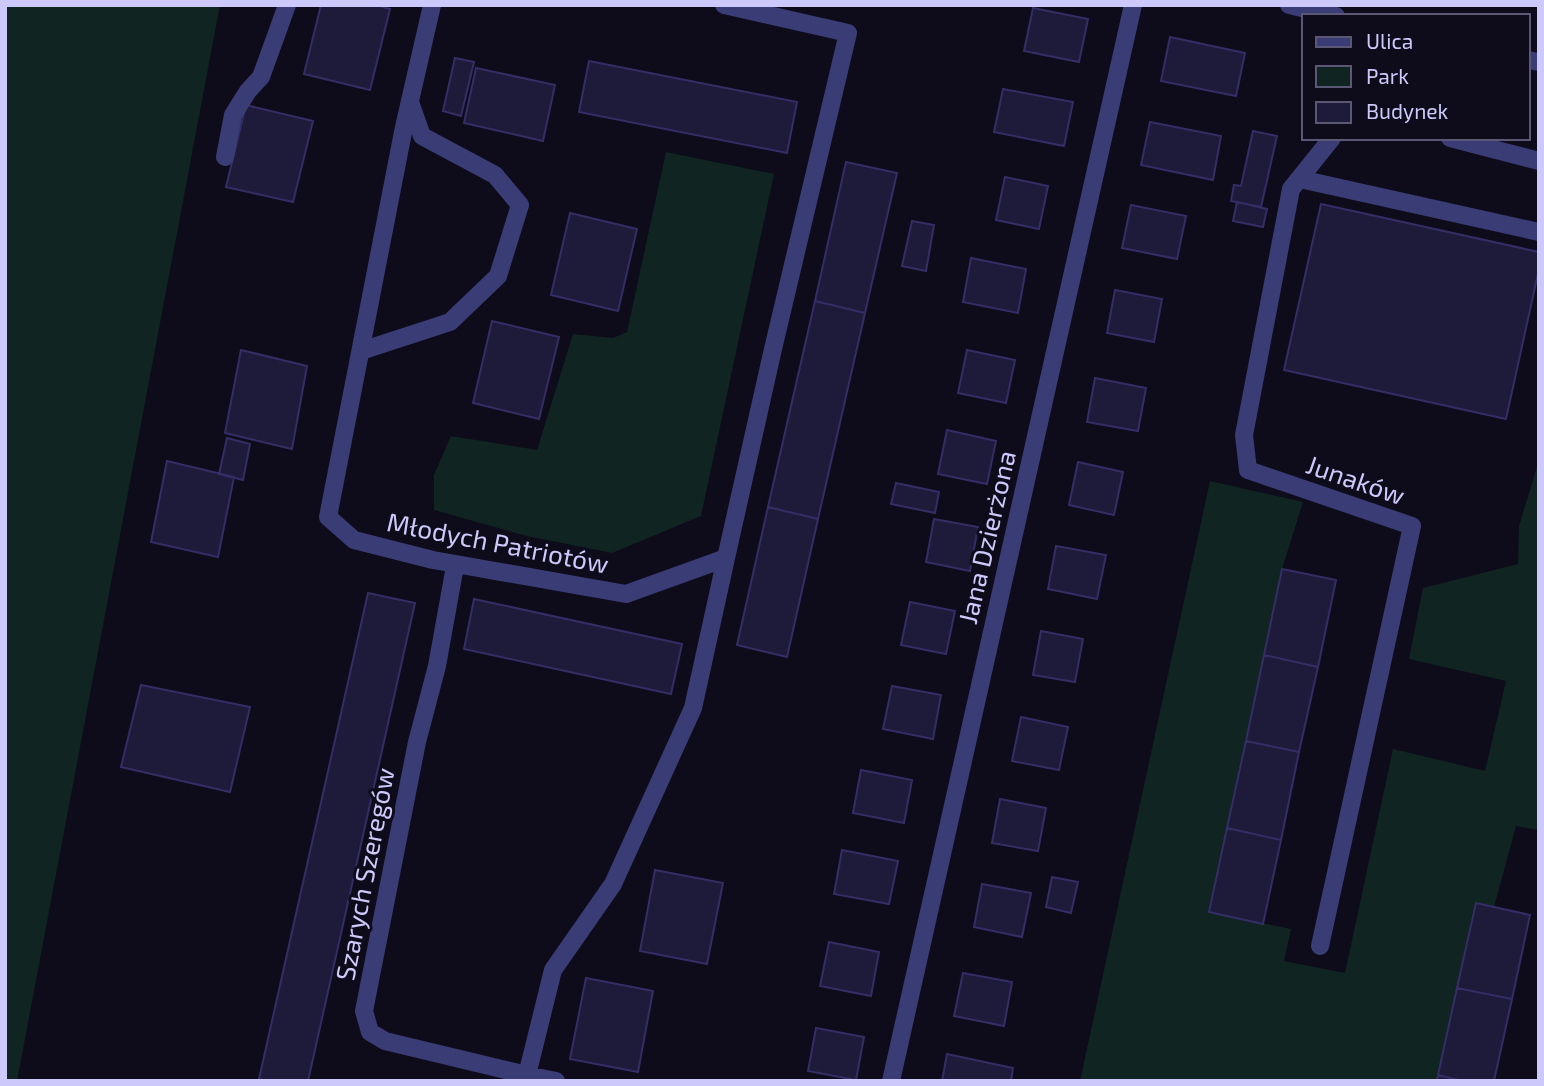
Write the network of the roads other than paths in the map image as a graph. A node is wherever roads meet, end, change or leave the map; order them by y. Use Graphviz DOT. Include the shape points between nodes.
graph roads {
  1 [pos="287,5"];
  2 [pos="432,5"];
  3 [pos="724,5"];
  4 [pos="1133,5"];
  5 [pos="1291,5"];
  6 [pos="1328,14"];
  7 [pos="410,102"];
  8 [pos="1330,140"];
  9 [pos="1458,140"];
  10 [pos="225,157"];
  11 [pos="1539,161"];
  12 [pos="1300,179"];
  13 [pos="1539,232"];
  14 [pos="361,351"];
  15 [pos="726,558"];
  16 [pos="455,566"];
  17 [pos="1320,946"];
  18 [pos="527,1075"];
  19 [pos="556,1081"];
  20 [pos="891,1081"];
  1 -- 10 [label="street" via="261,77 233,115"];
  2 -- 7 [label="street, Młodych Patriotów"];
  3 -- 15 [label="street" via="848,33"];
  4 -- 20 [label="street, Jana Dzierżona"];
  5 -- 6 [label="street"];
  7 -- 14 [label="street, Młodych Patriotów"];
  7 -- 14 [label="street" via="422,136 495,175 520,205 498,276 450,321"];
  8 -- 12 [label="street, Junaków"];
  9 -- 11 [label="street"];
  12 -- 13 [label="street"];
  12 -- 17 [label="street, Junaków" via="1292,189 1244,435 1248,470 1412,526"];
  14 -- 16 [label="street, Młodych Patriotów" via="328,517 354,540"];
  15 -- 16 [label="street, Młodych Patriotów" via="626,594"];
  15 -- 18 [label="street" via="693,708 613,884 553,970"];
  16 -- 18 [label="street, Szarych Szeregów" via="363,1011 370,1032 385,1041"];
  18 -- 19 [label="street, Szarych Szeregów"];
}
